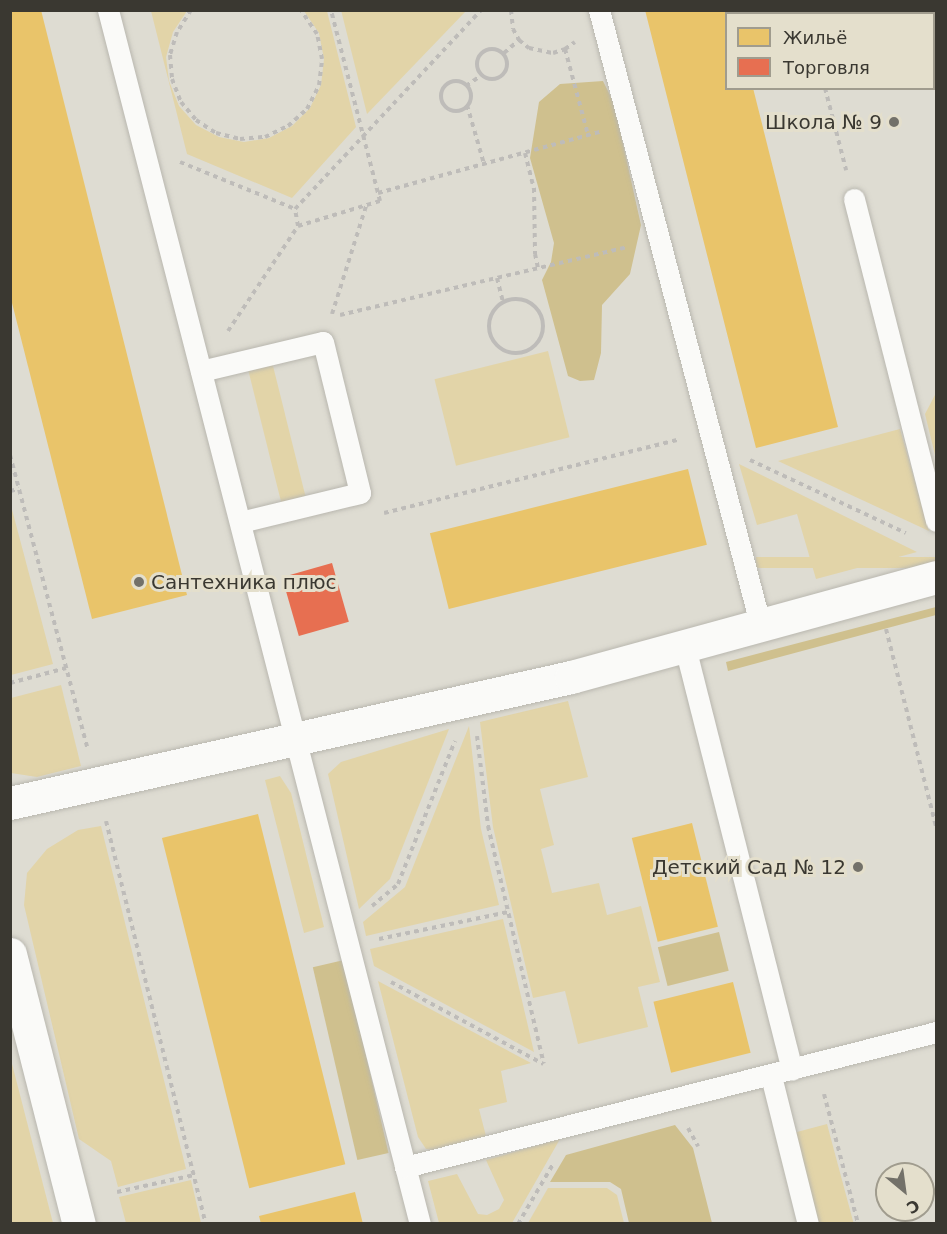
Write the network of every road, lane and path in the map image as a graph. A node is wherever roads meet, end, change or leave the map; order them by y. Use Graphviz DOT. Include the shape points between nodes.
graph roads {
  1 [pos="108,10"];
  2 [pos="191,10"];
  3 [pos="301,10"];
  4 [pos="331,10"];
  5 [pos="481,10"];
  6 [pos="511,10"];
  7 [pos="599,10"];
  8 [pos="578,37"];
  9 [pos="519,40"];
  10 [pos="565,49"];
  11 [pos="504,53"];
  12 [pos="482,75"];
  13 [pos="466,86"];
  14 [pos="826,90"];
  15 [pos="468,105"];
  16 [pos="629,124"];
  17 [pos="364,135"];
  18 [pos="588,135"];
  19 [pos="143,147"];
  20 [pos="525,153"];
  21 [pos="484,164"];
  22 [pos="378,193"];
  23 [pos="854,199"];
  24 [pos="366,206"];
  25 [pos="295,209"];
  26 [pos="298,226"];
  27 [pos="659,239"];
  28 [pos="538,268"];
  29 [pos="497,278"];
  30 [pos="504,302"];
  31 [pos="201,371"];
  32 [pos="711,437"];
  33 [pos="10,455"];
  34 [pos="19,489"];
  35 [pos="10,491"];
  36 [pos="374,515"];
  37 [pos="936,521"];
  38 [pos="240,522"];
  39 [pos="915,538"];
  40 [pos="936,577"];
  41 [pos="885,624"];
  42 [pos="761,627"];
  43 [pos="685,647"];
  44 [pos="66,668"];
  45 [pos="10,683"];
  46 [pos="472,699"];
  47 [pos="297,739"];
  48 [pos="96,784"];
  49 [pos="10,803"];
  50 [pos="936,826"];
  51 [pos="508,912"];
  52 [pos="349,946"];
  53 [pos="10,954"];
  54 [pos="936,1032"];
  55 [pos="816,1064"];
  56 [pos="792,1070"];
  57 [pos="771,1076"];
  58 [pos="576,1124"];
  59 [pos="405,1167"];
  60 [pos="194,1175"];
  61 [pos="117,1192"];
  62 [pos="79,1224"];
  63 [pos="206,1224"];
  64 [pos="420,1224"];
  65 [pos="518,1224"];
  66 [pos="808,1224"];
  67 [pos="858,1224"];
  1 -- 19 [label="lane"];
  2 -- 3 [label="path" via="172,47 172,79 181,102 196,120 216,133 240,139 265,137 288,126 307,108 319,85 322,59 317,34"];
  4 -- 17 [label="path"];
  5 -- 17 [label="path"];
  6 -- 9 [label="path"];
  7 -- 16 [label="lane"];
  8 -- 10 [label="path"];
  9 -- 10 [label="path" via="540,52"];
  9 -- 11 [label="path"];
  10 -- 18 [label="path"];
  11 -- 12 [label="path" via="508,61 503,75 495,79"];
  11 -- 12 [label="path" via="494,48 480,55 477,65"];
  12 -- 13 [label="path"];
  13 -- 15 [label="path"];
  13 -- 15 [label="path" via="452,82 444,88 441,98 449,110 459,111"];
  14 -- 23 [label="path"];
  15 -- 21 [label="path"];
  16 -- 18 [label="path"];
  16 -- 27 [label="lane"];
  17 -- 22 [label="path"];
  17 -- 25 [label="path"];
  18 -- 20 [label="path"];
  19 -- 25 [label="path"];
  19 -- 31 [label="lane"];
  20 -- 21 [label="path"];
  20 -- 28 [label="path" via="534,188"];
  21 -- 22 [label="path"];
  22 -- 24 [label="path" via="380,201"];
  23 -- 37 [label="lane"];
  24 -- 26 [label="path"];
  24 -- 29 [label="path" via="331,317"];
  25 -- 26 [label="path"];
  26 -- 31 [label="path"];
  27 -- 28 [label="path"];
  27 -- 32 [label="lane"];
  28 -- 29 [label="path"];
  29 -- 30 [label="path"];
  30 -- 30 [label="path" via="496,307 488,322 492,339 504,351 522,353 537,344 542,318 531,303"];
  31 -- 38 [label="lane"];
  31 -- 38 [label="lane" via="323,342 360,493"];
  32 -- 36 [label="path"];
  32 -- 39 [label="path"];
  32 -- 42 [label="lane"];
  33 -- 34 [label="path"];
  34 -- 35 [label="path"];
  34 -- 44 [label="path"];
  38 -- 47 [label="lane"];
  40 -- 42 [label="street"];
  41 -- 50 [label="path"];
  42 -- 43 [label="street"];
  43 -- 46 [label="street"];
  43 -- 56 [label="lane"];
  44 -- 45 [label="path"];
  44 -- 48 [label="path"];
  46 -- 47 [label="street"];
  46 -- 51 [label="path" via="488,826"];
  46 -- 52 [label="path" via="398,884"];
  47 -- 48 [label="street"];
  47 -- 52 [label="lane"];
  48 -- 49 [label="street"];
  48 -- 60 [label="path"];
  51 -- 52 [label="path"];
  51 -- 52 [label="path" via="544,1064"];
  52 -- 59 [label="lane"];
  53 -- 62 [label="street"];
  54 -- 55 [label="lane"];
  55 -- 56 [label="lane"];
  55 -- 67 [label="path"];
  56 -- 57 [label="lane"];
  57 -- 58 [label="lane"];
  57 -- 66 [label="lane"];
  58 -- 59 [label="lane"];
  58 -- 65 [label="path"];
  59 -- 64 [label="lane"];
  60 -- 61 [label="path"];
  60 -- 63 [label="path"];
}
